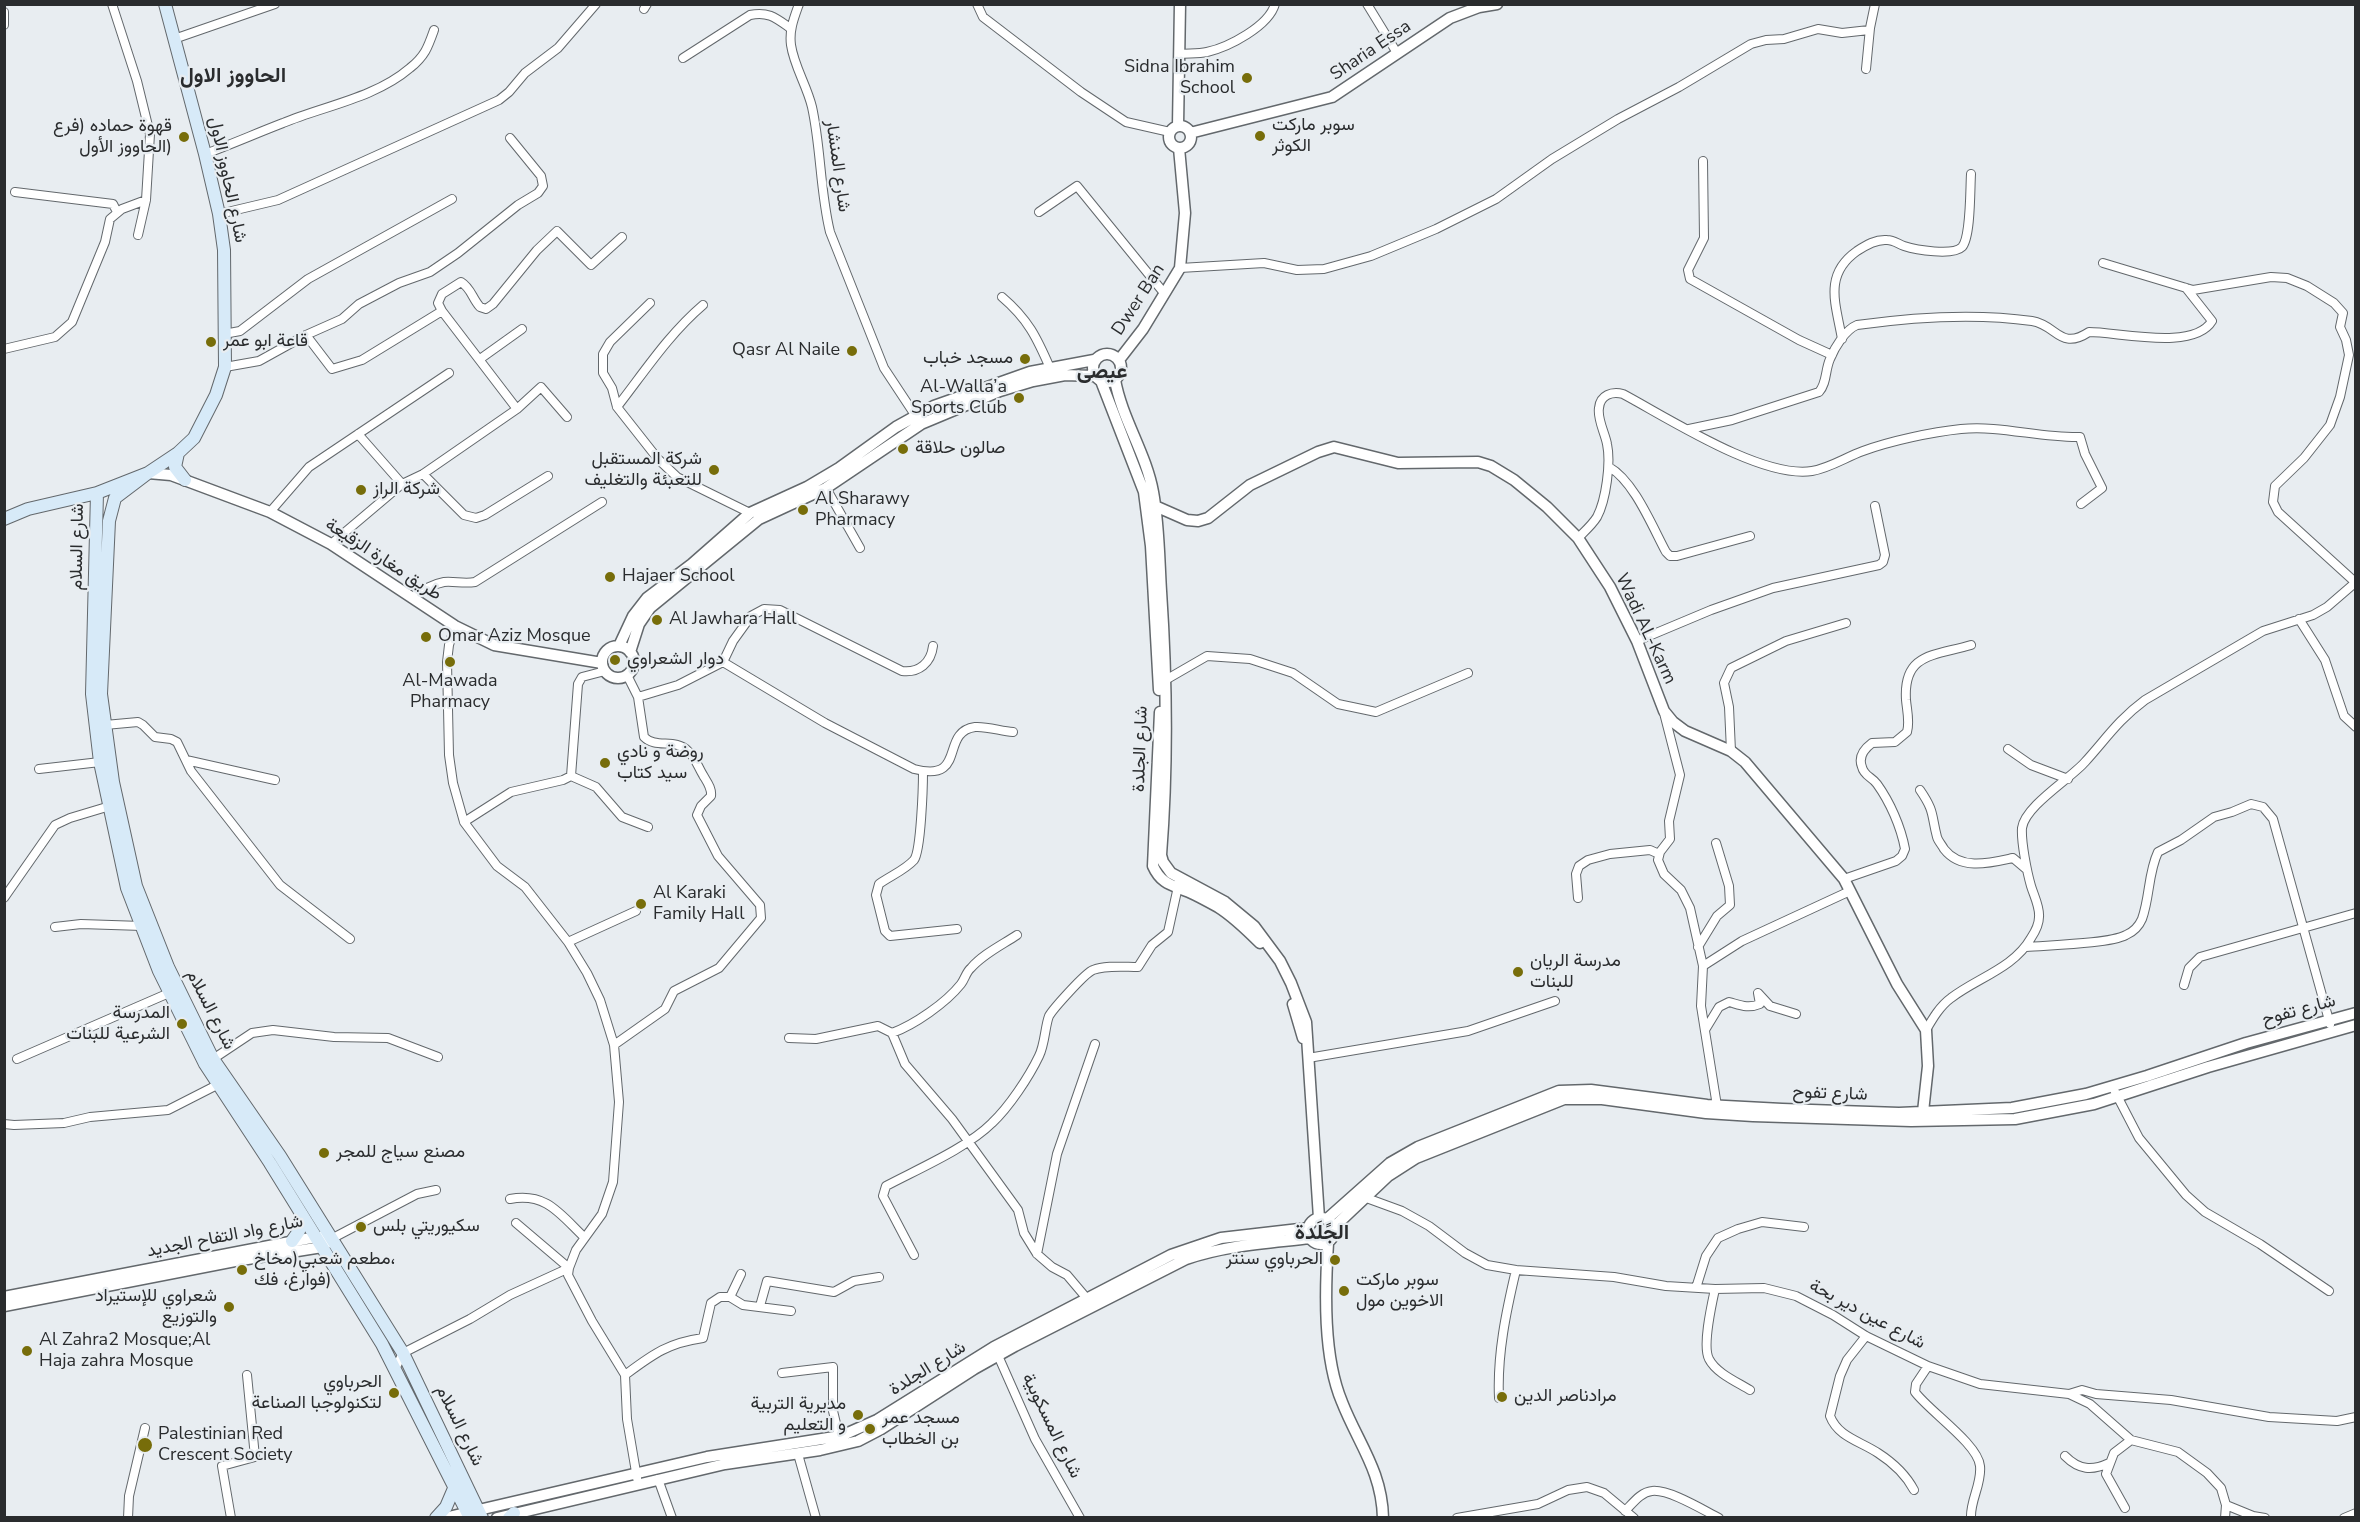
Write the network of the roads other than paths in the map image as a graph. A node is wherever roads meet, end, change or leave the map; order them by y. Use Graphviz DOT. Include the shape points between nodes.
graph roads {
  1 [pos="7,4"];
  2 [pos="112,4"];
  3 [pos="165,4"];
  4 [pos="275,4"];
  5 [pos="596,4"];
  6 [pos="799,4"];
  7 [pos="977,4"];
  8 [pos="1180,4"];
  9 [pos="1275,4"];
  10 [pos="1367,4"];
  11 [pos="1497,4"];
  12 [pos="1875,4"];
  13 [pos="1492,5"];
  14 [pos="4,11"];
  15 [pos="4,25"];
  16 [pos="790,28"];
  17 [pos="434,30"];
  18 [pos="1869,30"];
  19 [pos="174,39"];
  20 [pos="1397,53"];
  21 [pos="1179,54"];
  22 [pos="683,58"];
  23 [pos="1866,69"];
  24 [pos="1174,129"];
  25 [pos="1190,133"];
  26 [pos="510,138"];
  27 [pos="1179,148"];
  28 [pos="206,154"];
  29 [pos="1703,161"];
  30 [pos="1971,174"];
  31 [pos="15,192"];
  32 [pos="452,199"];
  33 [pos="146,200"];
  34 [pos="117,212"];
  35 [pos="1039,212"];
  36 [pos="219,214"];
  37 [pos="138,235"];
  38 [pos="622,237"];
  39 [pos="2103,263"];
  40 [pos="1180,268"];
  41 [pos="2186,288"];
  42 [pos="1164,293"];
  43 [pos="1002,297"];
  44 [pos="650,303"];
  45 [pos="703,305"];
  46 [pos="442,311"];
  47 [pos="522,329"];
  48 [pos="225,334"];
  49 [pos="306,335"];
  50 [pos="1842,339"];
  51 [pos="4,349"];
  52 [pos="1832,355"];
  53 [pos="480,359"];
  54 [pos="1094,360"];
  55 [pos="1119,360"];
  56 [pos="225,367"];
  57 [pos="1050,369"];
  58 [pos="450,373"];
  59 [pos="1097,378"];
  60 [pos="1114,380"];
  61 [pos="618,407"];
  62 [pos="517,409"];
  63 [pos="567,417"];
  64 [pos="918,419"];
  65 [pos="1689,429"];
  66 [pos="358,434"];
  67 [pos="178,453"];
  68 [pos="1609,467"];
  69 [pos="148,473"];
  70 [pos="423,474"];
  71 [pos="548,476"];
  72 [pos="185,480"];
  73 [pos="402,484"];
  74 [pos="826,488"];
  75 [pos="97,493"];
  76 [pos="602,502"];
  77 [pos="1150,504"];
  78 [pos="2081,504"];
  79 [pos="1875,506"];
  80 [pos="270,512"];
  81 [pos="750,513"];
  82 [pos="4,519"];
  83 [pos="1750,536"];
  84 [pos="1578,538"];
  85 [pos="331,544"];
  86 [pos="860,548"];
  87 [pos="2355,582"];
  88 [pos="412,598"];
  89 [pos="2300,619"];
  90 [pos="1846,623"];
  91 [pos="455,626"];
  92 [pos="1637,641"];
  93 [pos="1971,645"];
  94 [pos="619,646"];
  95 [pos="933,646"];
  96 [pos="630,652"];
  97 [pos="723,662"];
  98 [pos="603,667"];
  99 [pos="1468,673"];
  100 [pos="627,675"];
  101 [pos="1162,682"];
  102 [pos="638,697"];
  103 [pos="1664,711"];
  104 [pos="105,725"];
  105 [pos="2355,726"];
  106 [pos="1013,732"];
  107 [pos="2007,749"];
  108 [pos="1731,751"];
  109 [pos="186,760"];
  110 [pos="100,762"];
  111 [pos="39,769"];
  112 [pos="923,771"];
  113 [pos="571,776"];
  114 [pos="2068,778"];
  115 [pos="275,780"];
  116 [pos="1920,790"];
  117 [pos="110,806"];
  118 [pos="464,822"];
  119 [pos="648,827"];
  120 [pos="1716,843"];
  121 [pos="1659,854"];
  122 [pos="2026,869"];
  123 [pos="1844,879"];
  124 [pos="1179,884"];
  125 [pos="1850,891"];
  126 [pos="4,898"];
  127 [pos="1578,898"];
  128 [pos="636,911"];
  129 [pos="2355,913"];
  130 [pos="142,926"];
  131 [pos="55,927"];
  132 [pos="2304,928"];
  133 [pos="957,929"];
  134 [pos="1017,935"];
  135 [pos="350,939"];
  136 [pos="568,942"];
  137 [pos="1698,947"];
  138 [pos="2026,947"];
  139 [pos="1702,966"];
  140 [pos="2184,985"];
  141 [pos="169,993"];
  142 [pos="1556,1001"];
  143 [pos="2355,1013"];
  144 [pos="1796,1014"];
  145 [pos="2329,1019"];
  146 [pos="2355,1024"];
  147 [pos="1705,1030"];
  148 [pos="1926,1030"];
  149 [pos="2332,1030"];
  150 [pos="892,1033"];
  151 [pos="789,1038"];
  152 [pos="1095,1044"];
  153 [pos="614,1045"];
  154 [pos="438,1057"];
  155 [pos="1308,1058"];
  156 [pos="17,1059"];
  157 [pos="213,1059"];
  158 [pos="219,1084"];
  159 [pos="2115,1091"];
  160 [pos="1717,1106"];
  161 [pos="1923,1116"];
  162 [pos="4,1124"];
  163 [pos="968,1141"];
  164 [pos="436,1190"];
  165 [pos="1360,1195"];
  166 [pos="510,1199"];
  167 [pos="303,1215"];
  168 [pos="1327,1221"];
  169 [pos="516,1223"];
  170 [pos="1804,1227"];
  171 [pos="1311,1236"];
  172 [pos="584,1237"];
  173 [pos="333,1238"];
  174 [pos="292,1241"];
  175 [pos="319,1242"];
  176 [pos="1328,1243"];
  177 [pos="1037,1254"];
  178 [pos="914,1255"];
  179 [pos="568,1268"];
  180 [pos="1516,1270"];
  181 [pos="741,1274"];
  182 [pos="1326,1274"];
  183 [pos="879,1277"];
  184 [pos="1696,1288"];
  185 [pos="1715,1289"];
  186 [pos="2329,1291"];
  187 [pos="4,1297"];
  188 [pos="730,1297"];
  189 [pos="1090,1302"];
  190 [pos="4,1306"];
  191 [pos="760,1306"];
  192 [pos="791,1311"];
  193 [pos="1866,1336"];
  194 [pos="997,1352"];
  195 [pos="403,1353"];
  196 [pos="1928,1366"];
  197 [pos="394,1369"];
  198 [pos="782,1373"];
  199 [pos="246,1374"];
  200 [pos="625,1375"];
  201 [pos="1750,1390"];
  202 [pos="2069,1394"];
  203 [pos="1499,1398"];
  204 [pos="2355,1416"];
  205 [pos="145,1428"];
  206 [pos="839,1436"];
  207 [pos="2131,1440"];
  208 [pos="798,1454"];
  209 [pos="2065,1456"];
  210 [pos="2109,1463"];
  211 [pos="637,1479"];
  212 [pos="658,1479"];
  213 [pos="454,1486"];
  214 [pos="1914,1490"];
  215 [pos="2226,1504"];
  216 [pos="2125,1508"];
  217 [pos="1625,1511"];
  218 [pos="475,1515"];
  219 [pos="511,1516"];
  220 [pos="128,1518"];
  221 [pos="231,1518"];
  222 [pos="436,1518"];
  223 [pos="444,1518"];
  224 [pos="497,1518"];
  225 [pos="672,1518"];
  226 [pos="816,1518"];
  227 [pos="1080,1518"];
  228 [pos="1383,1518"];
  229 [pos="1457,1518"];
  230 [pos="1634,1518"];
  231 [pos="1719,1518"];
  232 [pos="1971,1518"];
  233 [pos="2225,1518"];
  234 [pos="2265,1518"];
  1 -- 14 [label="street"];
  2 -- 33 [label="street" via="150,134"];
  3 -- 19 [label="main road, شارع الحاووز الاول"];
  4 -- 19 [label="street"];
  5 -- 36 [label="street" via="558,48 498,100 278,200"];
  6 -- 16 [label="street, شارع المنشار"];
  7 -- 24 [label="street" via="983,17 1080,92 1126,122"];
  8 -- 21 [label="street"];
  9 -- 21 [label="street" via="1273,13 1258,28 1227,45 1207,52"];
  10 -- 20 [label="street"];
  11 -- 13 [label="street, Sharia Essa"];
  12 -- 18 [label="street"];
  13 -- 20 [label="street, Sharia Essa" via="1450,18"];
  14 -- 15 [label="street"];
  16 -- 22 [label="street" via="771,14 750,15"];
  16 -- 64 [label="street, شارع المنشار" via="791,47 811,104 820,149 830,232 884,368"];
  17 -- 28 [label="street" via="430,47 410,68 386,84"];
  18 -- 23 [label="street"];
  18 -- 40 [label="street" via="1842,33 1818,29 1752,44 1599,130 1496,199 1436,230 1371,256 1324,269 1297,270 1264,263"];
  19 -- 28 [label="main road, شارع الحاووز الاول"];
  20 -- 25 [label="street, Sharia Essa" via="1327,99"];
  21 -- 24 [label="street"];
  24 -- 25 [label="street" via="1185,127"];
  24 -- 27 [label="street" via="1170,143"];
  25 -- 27 [label="street" via="1189,143"];
  26 -- 49 [label="street" via="541,176 544,184 540,192 430,272 399,283 359,304 342,319"];
  27 -- 40 [label="street, Dwer Ban" via="1185,213"];
  28 -- 36 [label="main road, شارع الحاووز الاول"];
  29 -- 52 [label="street" via="1704,238 1688,270 1690,279"];
  30 -- 50 [label="street" via="1966,239 1959,249 1947,252 1879,240 1855,252 1841,266 1834,290"];
  31 -- 34 [label="street" via="113,204"];
  32 -- 48 [label="street" via="309,279 240,331"];
  33 -- 34 [label="street"];
  33 -- 37 [label="street"];
  34 -- 51 [label="street" via="108,224 105,242 72,322 54,337"];
  35 -- 42 [label="street" via="1077,186"];
  36 -- 48 [label="main road, شارع الحاووز الاول" via="224,250"];
  38 -- 46 [label="street" via="591,265 557,231 486,309 480,308 469,287 461,282 442,294 438,303"];
  39 -- 41 [label="street"];
  40 -- 42 [label="street, Dwer Ban"];
  41 -- 50 [label="street" via="2212,321 2196,333 2171,338 2089,332 2078,339 2065,339 2037,322 1966,316 1857,325"];
  41 -- 87 [label="street" via="2200,290 2271,277 2287,278 2307,286 2343,313 2340,327 2348,347 2348,362 2337,407 2330,425 2304,458 2277,483 2273,496 2278,512"];
  42 -- 55 [label="street, Dwer Ban"];
  43 -- 57 [label="street" via="1028,324"];
  44 -- 61 [label="street" via="603,354 603,373"];
  45 -- 61 [label="street" via="667,340"];
  46 -- 49 [label="street" via="362,360 332,369"];
  46 -- 53 [label="street"];
  47 -- 53 [label="street"];
  48 -- 56 [label="main road, شارع الحاووز الاول"];
  49 -- 56 [label="street" via="259,361"];
  50 -- 52 [label="street"];
  52 -- 65 [label="street" via="1819,392 1732,420"];
  53 -- 62 [label="street"];
  54 -- 55 [label="street" via="1107,354"];
  54 -- 57 [label="street"];
  54 -- 59 [label="street" via="1092,368"];
  55 -- 60 [label="street" via="1121,369"];
  56 -- 67 [label="main road, شارع الحاووز الاول" via="194,438"];
  57 -- 64 [label="street" via="1030,372"];
  58 -- 66 [label="street"];
  59 -- 60 [label="street"];
  59 -- 64 [label="street" via="1065,375 1033,381"];
  59 -- 77 [label="street, شارع الجلدة"];
  60 -- 77 [label="street, شارع الجلدة" via="1149,473"];
  61 -- 81 [label="street" via="677,477"];
  62 -- 63 [label="street" via="541,387"];
  62 -- 70 [label="street"];
  64 -- 74 [label="street"];
  64 -- 81 [label="street" via="807,487"];
  65 -- 68 [label="street" via="1623,394 1609,394 1598,412 1608,446"];
  65 -- 78 [label="street" via="1739,455 1795,472 1813,471 1864,450 1962,429 2080,437 2102,488"];
  66 -- 73 [label="street"];
  66 -- 80 [label="street" via="309,467"];
  67 -- 69 [label="main road, شارع الحاووز الاول"];
  67 -- 72 [label="main road" via="175,467"];
  68 -- 83 [label="street" via="1618,472 1637,499 1670,556"];
  68 -- 84 [label="street" via="1600,510"];
  69 -- 72 [label="street, طريق مغارة الزقيعة"];
  69 -- 75 [label="main road"];
  69 -- 104 [label="main road, شارع السلام" via="115,498 109,522 101,694"];
  70 -- 71 [label="street" via="464,515 476,518"];
  70 -- 73 [label="street"];
  72 -- 80 [label="street, طريق مغارة الزقيعة"];
  73 -- 85 [label="street"];
  74 -- 86 [label="street"];
  74 -- 96 [label="street" via="759,519 664,595 639,624"];
  75 -- 82 [label="main road" via="28,509"];
  75 -- 110 [label="main road, شارع السلام" via="92,694"];
  76 -- 88 [label="street" via="475,582 445,582"];
  77 -- 84 [label="street, Wadi AL-Karm" via="1187,520 1208,518 1250,484 1334,447 1398,463 1466,462 1491,466 1522,486"];
  77 -- 101 [label="street, شارع الجلدة"];
  79 -- 92 [label="street" via="1885,555 1881,564 1773,588"];
  80 -- 85 [label="street, طريق مغارة الزقيعة"];
  81 -- 94 [label="street" via="647,598 633,616"];
  84 -- 92 [label="street, Wadi AL-Karm" via="1610,587"];
  85 -- 88 [label="street, طريق مغارة الزقيعة"];
  87 -- 89 [label="street" via="2327,607"];
  88 -- 91 [label="street, طريق مغارة الزقيعة"];
  89 -- 105 [label="street" via="2325,660 2344,716"];
  89 -- 114 [label="street" via="2263,631 2145,700 2121,719"];
  90 -- 108 [label="street" via="1785,641 1731,668 1724,682"];
  91 -- 98 [label="street, طريق مغارة الزقيعة" via="494,645"];
  91 -- 118 [label="street" via="447,662 449,755"];
  92 -- 103 [label="street, Wadi AL-Karm"];
  93 -- 123 [label="street" via="1913,666 1906,681 1905,735 1895,742 1872,743 1863,753 1863,770 1888,799 1905,849 1896,861"];
  94 -- 96 [label="street"];
  94 -- 98 [label="street" via="606,651"];
  95 -- 97 [label="street" via="922,667 902,671 770,608 748,619"];
  96 -- 100 [label="street" via="633,666"];
  97 -- 102 [label="street" via="678,685"];
  97 -- 112 [label="street" via="825,723"];
  98 -- 100 [label="street" via="613,677"];
  98 -- 113 [label="street" via="582,676 578,684"];
  99 -- 101 [label="street" via="1376,712 1338,704 1293,672 1250,658 1207,656"];
  100 -- 102 [label="street"];
  101 -- 124 [label="street, شارع الجلدة" via="1152,859 1162,880 1168,885"];
  102 -- 153 [label="street" via="644,737 684,747 711,788 711,796 698,815 718,856 760,905 761,918 719,968 674,992 665,1010"];
  103 -- 108 [label="street, Wadi AL-Karm" via="1685,731"];
  103 -- 121 [label="street" via="1680,776 1670,839"];
  104 -- 109 [label="street" via="141,723 156,738 175,741"];
  104 -- 157 [label="main road, شارع السلام" via="136,886 168,967"];
  106 -- 112 [label="street" via="970,729 957,739 947,766 939,771"];
  107 -- 114 [label="street" via="2031,765"];
  108 -- 123 [label="street, Wadi AL-Karm" via="1745,762"];
  109 -- 115 [label="street"];
  109 -- 135 [label="street" via="280,885"];
  110 -- 111 [label="street"];
  110 -- 117 [label="main road, شارع السلام"];
  112 -- 133 [label="street" via="917,854 908,865 879,884 876,895 890,936"];
  113 -- 118 [label="street" via="511,792"];
  113 -- 119 [label="street" via="596,787 622,817"];
  114 -- 122 [label="street" via="2026,818 2022,832"];
  116 -- 122 [label="street" via="1932,808 1937,839 1949,855 1974,864 2013,858"];
  117 -- 126 [label="street" via="56,825"];
  117 -- 130 [label="main road, شارع السلام" via="127,888"];
  118 -- 136 [label="street" via="497,866 525,887"];
  120 -- 137 [label="street" via="1729,886 1730,905 1716,916"];
  121 -- 127 [label="street" via="1650,850 1588,860 1576,874"];
  121 -- 137 [label="street" via="1664,874 1682,890 1688,902"];
  122 -- 138 [label="street" via="2039,917"];
  123 -- 125 [label="street, Wadi AL-Karm"];
  124 -- 155 [label="street, شارع الجلدة" via="1241,923 1261,944 1292,1000"];
  124 -- 163 [label="street" via="1167,932 1152,945 1142,964 1094,969 1085,975 1049,1017 1040,1056 1011,1100 992,1124"];
  125 -- 139 [label="street" via="1742,941"];
  125 -- 148 [label="street, Wadi AL-Karm" via="1897,984"];
  128 -- 136 [label="street"];
  129 -- 132 [label="street"];
  130 -- 131 [label="street"];
  130 -- 141 [label="main road, شارع السلام"];
  132 -- 138 [label="street" via="2274,819 2263,807 2251,804 2214,817 2158,852 2143,917 2130,934 2115,939"];
  132 -- 140 [label="street" via="2200,957 2189,968"];
  132 -- 145 [label="street"];
  134 -- 150 [label="street" via="970,968 961,984 944,1000"];
  136 -- 153 [label="street" via="600,1000"];
  137 -- 139 [label="street"];
  138 -- 148 [label="street" via="2014,959 1949,1000"];
  139 -- 147 [label="street"];
  141 -- 156 [label="street"];
  141 -- 158 [label="main road, شارع السلام"];
  142 -- 155 [label="street" via="1468,1030"];
  143 -- 145 [label="street, شارع تفوح"];
  144 -- 147 [label="street" via="1770,1006 1758,993 1760,1004 1755,1006 1729,1002 1719,1007"];
  145 -- 149 [label="street"];
  145 -- 159 [label="street, شارع تفوح"];
  146 -- 149 [label="street"];
  147 -- 160 [label="street"];
  148 -- 161 [label="street, Wadi AL-Karm" via="1928,1066"];
  149 -- 159 [label="street"];
  150 -- 151 [label="street" via="878,1026 816,1039"];
  150 -- 163 [label="street" via="905,1064"];
  152 -- 177 [label="street" via="1054,1164"];
  153 -- 172 [label="street" via="619,1102 613,1182 604,1209"];
  154 -- 157 [label="street" via="388,1038 273,1030 252,1033"];
  155 -- 168 [label="street, شارع الجلدة"];
  157 -- 173 [label="main road, شارع السلام"];
  158 -- 162 [label="street" via="168,1110 90,1116 64,1123"];
  158 -- 167 [label="main road, شارع السلام"];
  159 -- 161 [label="street" via="2094,1104 2015,1119"];
  159 -- 186 [label="street" via="2139,1138 2186,1195 2205,1212"];
  160 -- 161 [label="street, شارع تفوح"];
  160 -- 165 [label="street, شارع تفوح" via="1591,1090 1559,1091 1418,1146 1390,1163"];
  161 -- 165 [label="street" via="1706,1113 1602,1099 1564,1099 1416,1158"];
  163 -- 177 [label="street" via="1018,1210 1024,1233"];
  163 -- 178 [label="street" via="886,1186 883,1196"];
  164 -- 173 [label="street" via="417,1194"];
  165 -- 168 [label="street"];
  165 -- 180 [label="street, شارع عين دير بحة" via="1402,1210 1487,1265"];
  166 -- 172 [label="street" via="541,1199"];
  167 -- 174 [label="main road"];
  167 -- 175 [label="main road, شارع السلام"];
  168 -- 171 [label="street" via="1312,1221"];
  168 -- 176 [label="street" via="1334,1236"];
  169 -- 179 [label="street"];
  170 -- 184 [label="street" via="1762,1222 1718,1238 1706,1256"];
  171 -- 176 [label="street, شارع الجلدة"];
  171 -- 182 [label="street"];
  171 -- 189 [label="street, شارع الجلدة" via="1221,1238 1204,1242 1171,1255"];
  172 -- 179 [label="street"];
  173 -- 175 [label="street, شارع واد التفاح الجديد"];
  173 -- 195 [label="main road, شارع السلام"];
  174 -- 175 [label="street, شارع واد التفاح الجديد"];
  174 -- 187 [label="street, شارع واد التفاح الجديد"];
  175 -- 190 [label="street, شارع واد التفاح الجديد"];
  175 -- 197 [label="main road, شارع السلام"];
  176 -- 182 [label="street"];
  177 -- 189 [label="street" via="1067,1275"];
  179 -- 195 [label="street"];
  179 -- 200 [label="street" via="592,1321"];
  180 -- 184 [label="street, شارع عين دير بحة"];
  180 -- 203 [label="street" via="1504,1320"];
  181 -- 188 [label="street"];
  182 -- 228 [label="street" via="1333,1371 1341,1401 1375,1471"];
  183 -- 191 [label="street" via="854,1281 834,1292 767,1281"];
  184 -- 185 [label="street, شارع عين دير بحة"];
  185 -- 193 [label="street, شارع عين دير بحة" via="1764,1288 1796,1296"];
  185 -- 201 [label="street" via="1709,1359"];
  188 -- 191 [label="street" via="743,1305"];
  188 -- 200 [label="street" via="720,1297 711,1303 703,1338 655,1352"];
  189 -- 194 [label="street, شارع الجلدة"];
  191 -- 192 [label="street"];
  193 -- 196 [label="street, شارع عين دير بحة"];
  193 -- 214 [label="street" via="1847,1360 1830,1416 1837,1430 1895,1465"];
  194 -- 206 [label="street, شارع الجلدة" via="877,1420"];
  194 -- 208 [label="street, شارع الجلدة" via="858,1441"];
  194 -- 227 [label="street, شارع المسكوبية" via="1035,1439"];
  195 -- 197 [label="street"];
  195 -- 218 [label="main road, شارع السلام"];
  196 -- 202 [label="street, شارع عين دير بحة" via="1980,1384"];
  196 -- 232 [label="street" via="1915,1392 1978,1458 1980,1478"];
  197 -- 213 [label="main road, شارع السلام"];
  198 -- 206 [label="street" via="833,1367 833,1411"];
  199 -- 221 [label="street" via="255,1457 222,1466"];
  200 -- 211 [label="street" via="627,1419"];
  202 -- 204 [label="street" via="2082,1390 2171,1400 2269,1417 2337,1421"];
  202 -- 207 [label="street, شارع عين دير بحة" via="2090,1404"];
  205 -- 220 [label="street" via="129,1496"];
  206 -- 211 [label="street, شارع الجلدة" via="740,1451"];
  207 -- 210 [label="street" via="2114,1453"];
  207 -- 215 [label="street, شارع عين دير بحة" via="2178,1452 2221,1488"];
  208 -- 212 [label="street, شارع الجلدة"];
  208 -- 226 [label="street"];
  209 -- 210 [label="street" via="2083,1468 2096,1469"];
  210 -- 216 [label="street" via="2106,1474"];
  211 -- 212 [label="street, شارع الجلدة"];
  211 -- 218 [label="street, شارع الجلدة"];
  211 -- 219 [label="street, شارع الجلدة"];
  212 -- 225 [label="street"];
  213 -- 218 [label="main road, شارع السلام"];
  213 -- 222 [label="main road" via="446,1507"];
  215 -- 233 [label="street"];
  215 -- 234 [label="street"];
  217 -- 229 [label="street" via="1599,1490 1580,1487 1538,1504"];
  217 -- 230 [label="street"];
  217 -- 231 [label="street" via="1652,1491 1663,1492"];
  218 -- 223 [label="street, شارع الجلدة"];
  219 -- 224 [label="street, شارع الجلدة"];
}
